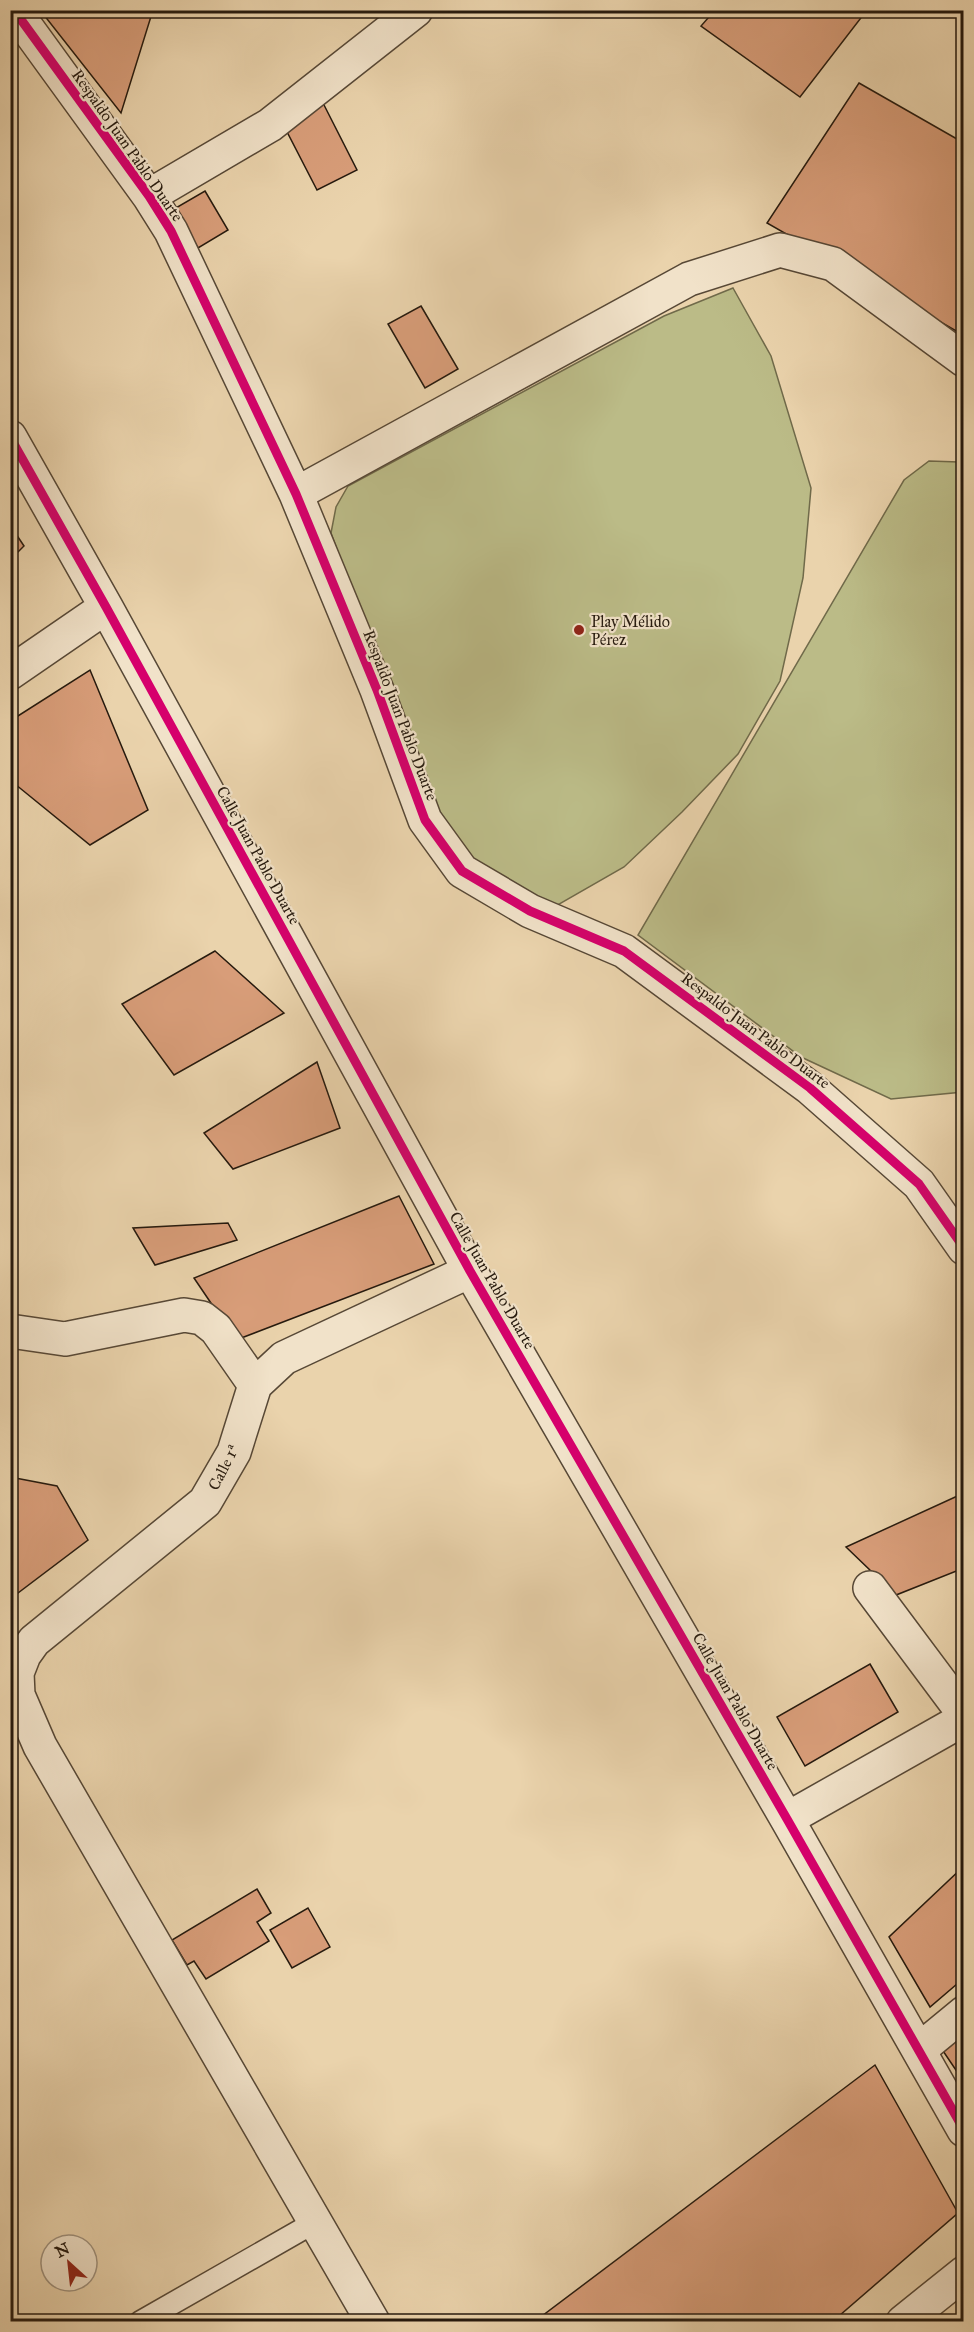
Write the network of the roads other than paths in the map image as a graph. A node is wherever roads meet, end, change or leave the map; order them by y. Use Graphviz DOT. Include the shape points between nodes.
graph roads {
  1 [pos="14,10"];
  2 [pos="417,10"];
  3 [pos="150,196"];
  4 [pos="963,360"];
  5 [pos="10,437"];
  6 [pos="296,494"];
  7 [pos="106,607"];
  8 [pos="10,673"];
  9 [pos="963,1248"];
  10 [pos="470,1271"];
  11 [pos="10,1330"];
  12 [pos="255,1385"];
  13 [pos="870,1588"];
  14 [pos="14,1702"];
  15 [pos="963,1714"];
  16 [pos="963,1719"];
  17 [pos="788,1819"];
  18 [pos="963,2013"];
  19 [pos="919,2050"];
  20 [pos="963,2130"];
  21 [pos="315,2222"];
  22 [pos="963,2273"];
  23 [pos="140,2322"];
  24 [pos="373,2322"];
  25 [pos="903,2322"];
  1 -- 3 [label="street, Respaldo Juan Pablo Duarte"];
  2 -- 3 [label="street" via="270,125"];
  3 -- 6 [label="street, Respaldo Juan Pablo Duarte" via="171,231"];
  4 -- 6 [label="street" via="833,264 780,250 689,279"];
  5 -- 7 [label="street, Calle Juan Pablo Duarte"];
  6 -- 9 [label="street, Respaldo Juan Pablo Duarte" via="377,690 425,820 462,872 530,911 624,951 810,1088 919,1184"];
  7 -- 8 [label="street"];
  7 -- 10 [label="street, Calle Juan Pablo Duarte"];
  10 -- 12 [label="street, Calle 1ª" via="284,1358"];
  10 -- 17 [label="street, Calle Juan Pablo Duarte"];
  11 -- 12 [label="street" via="65,1339 184,1315 202,1318 216,1329"];
  12 -- 14 [label="street, Calle 1ª" via="234,1452 205,1502 34,1641 17,1673"];
  13 -- 15 [label="street"];
  14 -- 21 [label="street"];
  16 -- 17 [label="street"];
  17 -- 19 [label="street, Calle Juan Pablo Duarte"];
  18 -- 19 [label="street"];
  19 -- 20 [label="street, Calle Juan Pablo Duarte"];
  21 -- 23 [label="lane"];
  21 -- 24 [label="street"];
  22 -- 25 [label="street"];
}
